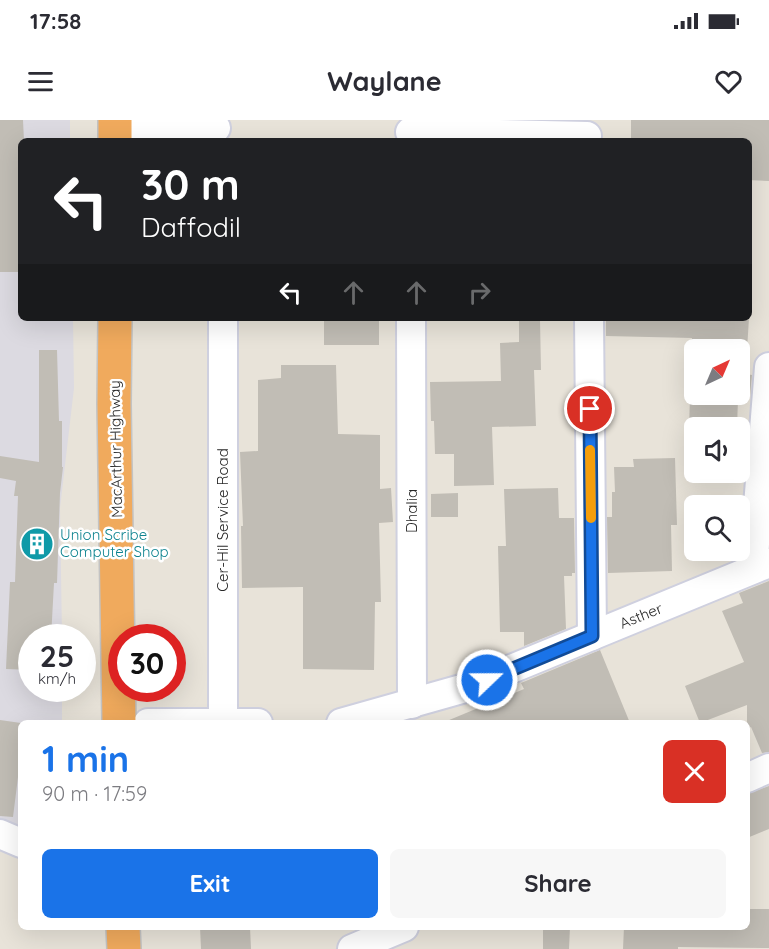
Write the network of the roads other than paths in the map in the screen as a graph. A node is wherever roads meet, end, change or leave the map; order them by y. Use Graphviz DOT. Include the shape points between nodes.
graph roads {
  1 [pos="216,130"];
  2 [pos="410,131"];
  3 [pos="115,132"];
  4 [pos="587,132"];
  5 [pos="115,321"];
  6 [pos="223,321"];
  7 [pos="411,321"];
  8 [pos="589,321"];
  9 [pos="769,366"];
  10 [pos="761,566"];
  11 [pos="592,636"];
  12 [pos="412,704"];
  13 [pos="119,720"];
  14 [pos="223,720"];
  15 [pos="352,720"];
  16 [pos="769,768"];
  17 [pos="750,777"];
  18 [pos="0,834"];
  19 [pos="18,842"];
  20 [pos="123,930"];
  21 [pos="397,930"];
  22 [pos="124,949"];
  23 [pos="352,949"];
  1 -- 3 [label="street"];
  2 -- 4 [label="street"];
  5 -- 13 [label="highway, MacArthur Highway"];
  6 -- 14 [label="street, Cer-Hil Service Road"];
  7 -- 12 [label="street, Dhalia"];
  8 -- 11 [label="street"];
  9 -- 10 [label="street"];
  10 -- 11 [label="street, Asther"];
  11 -- 12 [label="street, Asther" via="465,688"];
  12 -- 15 [label="street, Asther"];
  16 -- 17 [label="street"];
  18 -- 19 [label="street"];
  20 -- 22 [label="highway"];
  21 -- 23 [label="street"];
}
